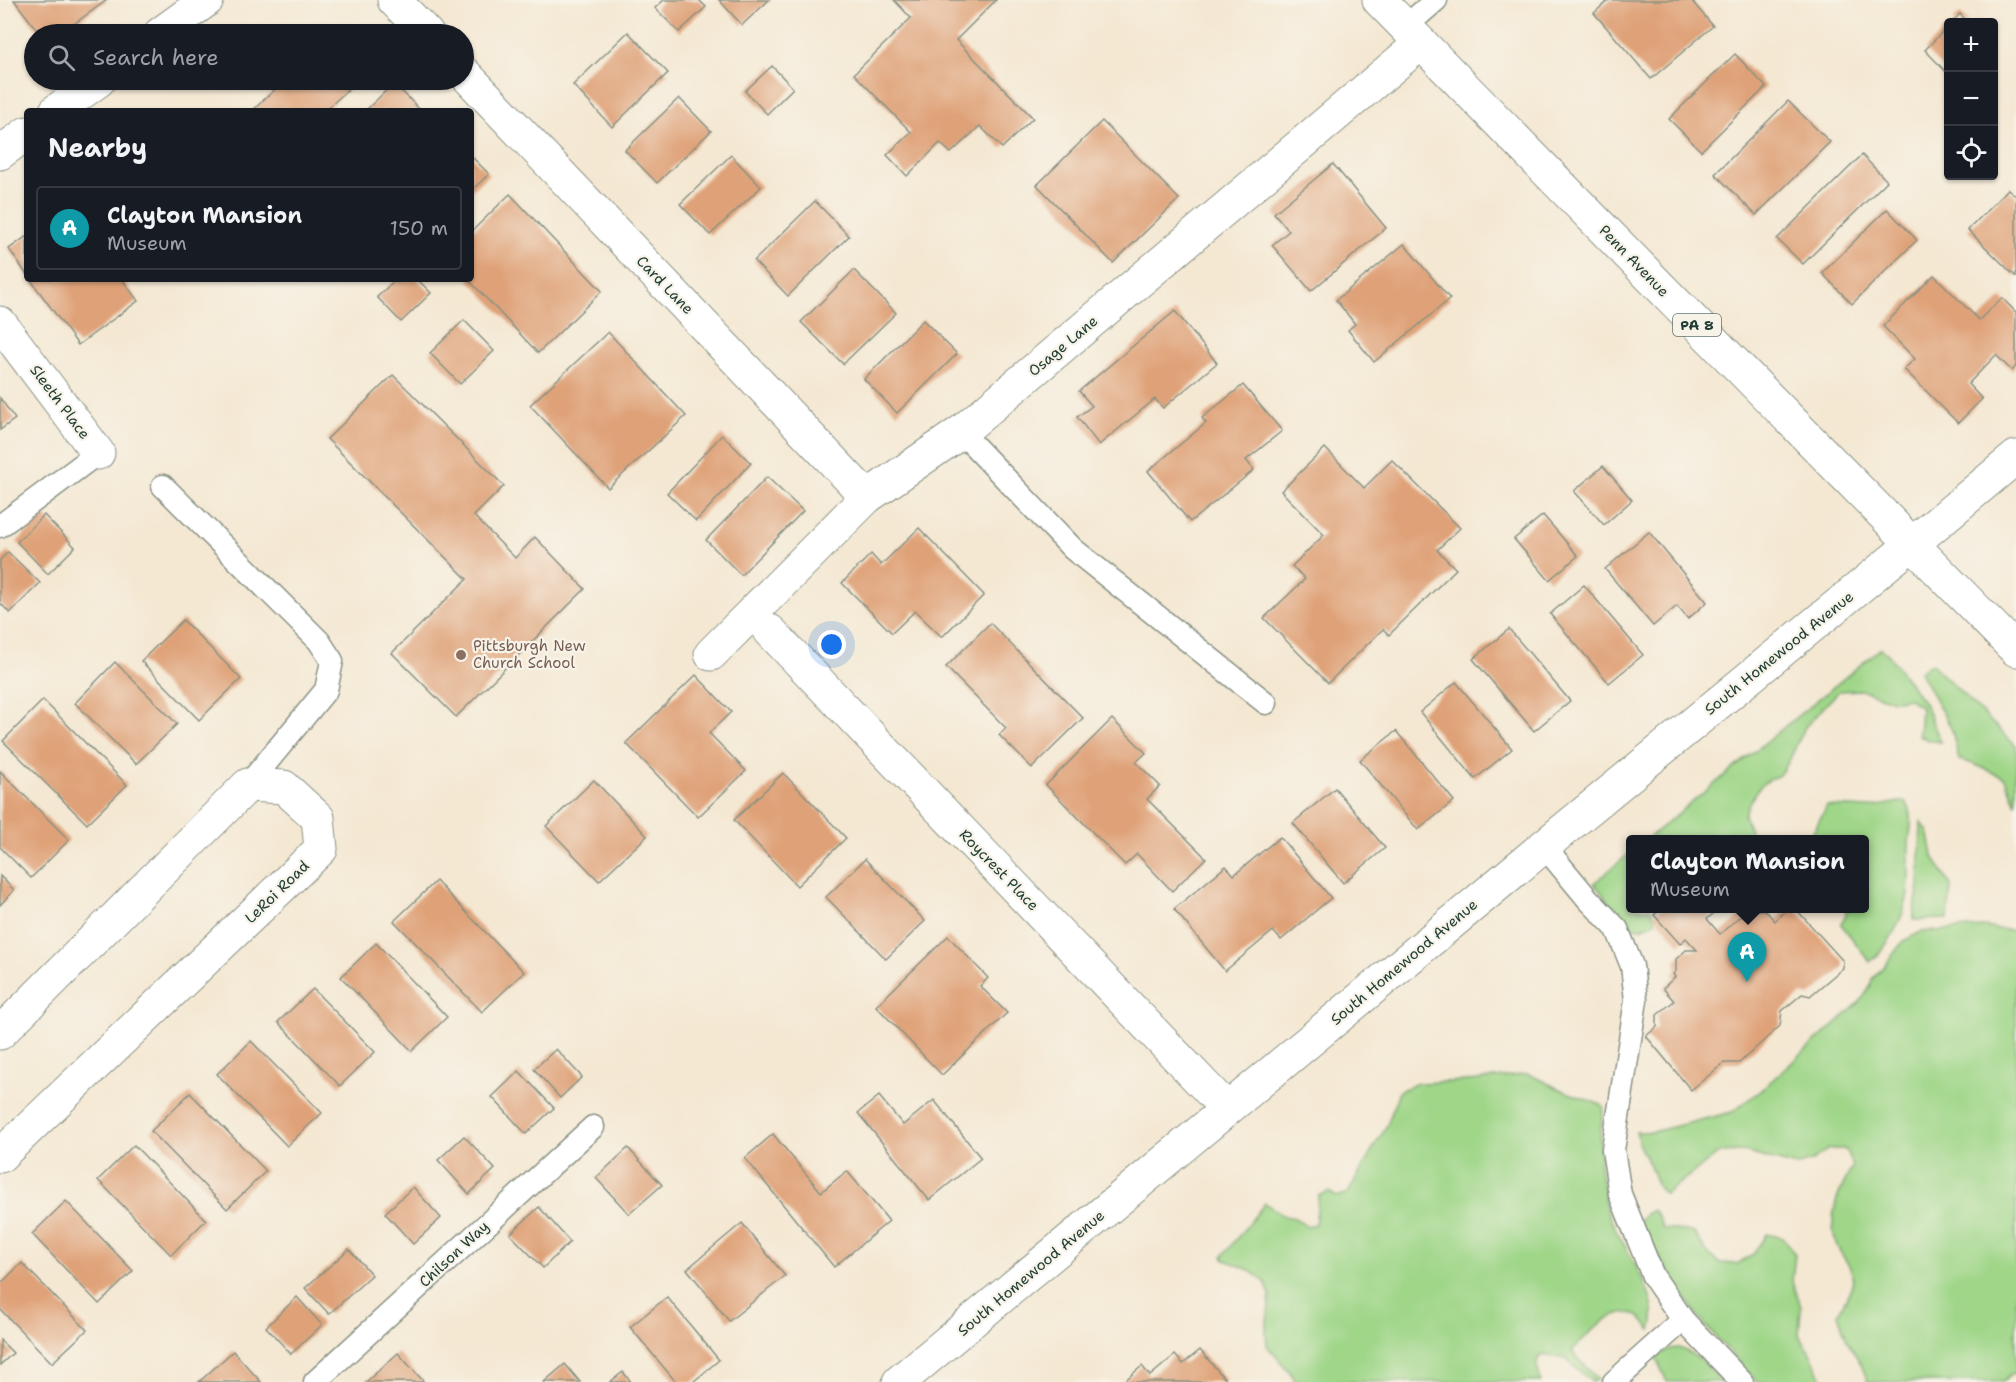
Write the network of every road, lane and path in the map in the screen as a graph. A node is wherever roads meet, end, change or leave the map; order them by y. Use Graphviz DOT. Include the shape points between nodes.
graph roads {
  1 [pos="207,0"];
  2 [pos="394,0"];
  3 [pos="1378,0"];
  4 [pos="1436,0"];
  5 [pos="174,24"];
  6 [pos="417,24"];
  7 [pos="1413,35"];
  8 [pos="474,84"];
  9 [pos="85,90"];
  10 [pos="60,108"];
  11 [pos="24,135"];
  12 [pos="0,153"];
  13 [pos="0,323"];
  14 [pos="962,432"];
  15 [pos="98,453"];
  16 [pos="2016,457"];
  17 [pos="163,486"];
  18 [pos="867,497"];
  19 [pos="0,526"];
  20 [pos="1912,544"];
  21 [pos="770,631"];
  22 [pos="2016,650"];
  23 [pos="711,654"];
  24 [pos="1266,703"];
  25 [pos="248,785"];
  26 [pos="1544,846"];
  27 [pos="0,1033"];
  28 [pos="1227,1109"];
  29 [pos="593,1127"];
  30 [pos="0,1156"];
  31 [pos="1683,1320"];
  32 [pos="315,1382"];
  33 [pos="899,1382"];
  34 [pos="1614,1382"];
  35 [pos="1742,1382"];
  1 -- 5 [label="main road"];
  2 -- 6 [label="main road"];
  3 -- 7 [label="main road, Penn Avenue / PA 8"];
  4 -- 7 [label="lane"];
  7 -- 14 [label="main road, Osage Lane"];
  7 -- 20 [label="main road, Penn Avenue / PA 8"];
  8 -- 18 [label="main road, Card Lane"];
  9 -- 10 [label="main road"];
  11 -- 12 [label="main road"];
  13 -- 15 [label="main road, Sleeth Place"];
  14 -- 18 [label="main road, Osage Lane"];
  14 -- 24 [label="lane" via="1072,549"];
  15 -- 19 [label="lane"];
  16 -- 20 [label="main road, South Homewood Avenue"];
  17 -- 25 [label="lane" via="319,641 332,661 326,690"];
  18 -- 23 [label="main road, Osage Lane"];
  20 -- 22 [label="main road, Penn Avenue / PA 8"];
  20 -- 26 [label="main road, South Homewood Avenue"];
  21 -- 28 [label="main road, Roycrest Place"];
  25 -- 27 [label="main road"];
  25 -- 30 [label="main road, LeRoi Road" via="284,787 318,818 321,849"];
  26 -- 28 [label="main road, South Homewood Avenue"];
  26 -- 31 [label="lane" via="1617,929 1632,966 1636,1000 1613,1150 1620,1194 1637,1240 1653,1276"];
  28 -- 33 [label="main road, South Homewood Avenue"];
  29 -- 32 [label="lane, Chilson Way"];
  31 -- 34 [label="lane"];
  31 -- 35 [label="lane"];
}
